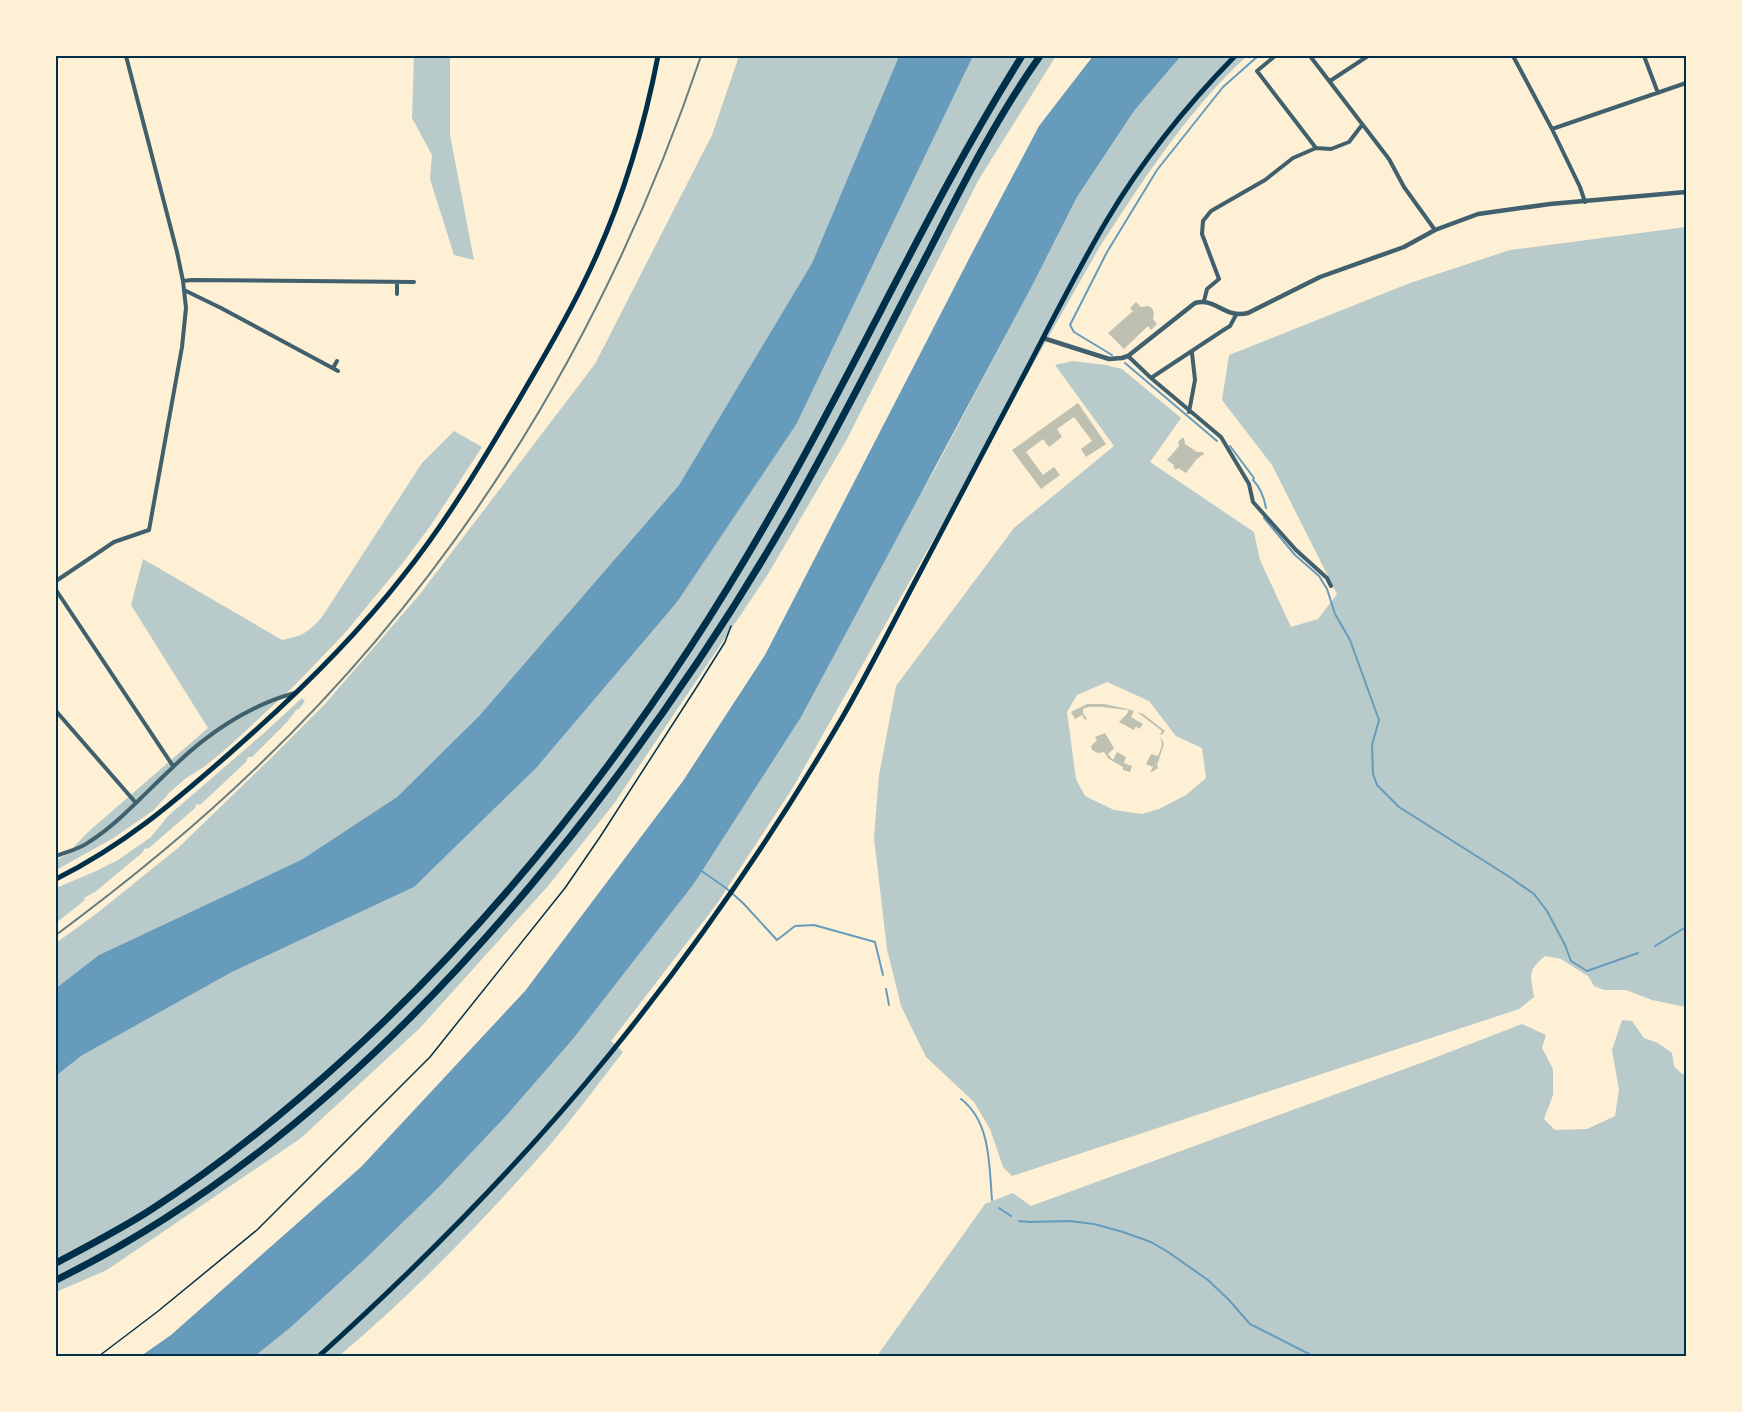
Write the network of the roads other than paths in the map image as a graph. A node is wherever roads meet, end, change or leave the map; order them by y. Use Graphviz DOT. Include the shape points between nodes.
graph roads {
  1 [pos="126,56"];
  2 [pos="658,56"];
  3 [pos="1022,56"];
  4 [pos="1040,56"];
  5 [pos="1235,56"];
  6 [pos="1275,56"];
  7 [pos="1310,56"];
  8 [pos="1368,56"];
  9 [pos="1514,56"];
  10 [pos="1644,56"];
  11 [pos="1330,81"];
  12 [pos="1686,83"];
  13 [pos="1658,93"];
  14 [pos="1362,125"];
  15 [pos="1552,129"];
  16 [pos="1316,148"];
  17 [pos="1686,192"];
  18 [pos="1585,202"];
  19 [pos="1435,230"];
  20 [pos="183,282"];
  21 [pos="397,282"];
  22 [pos="414,282"];
  23 [pos="184,290"];
  24 [pos="397,294"];
  25 [pos="1204,302"];
  26 [pos="1236,315"];
  27 [pos="1043,338"];
  28 [pos="1192,353"];
  29 [pos="1128,356"];
  30 [pos="337,361"];
  31 [pos="1151,378"];
  32 [pos="1190,409"];
  33 [pos="56,580"];
  34 [pos="1331,586"];
  35 [pos="56,590"];
  36 [pos="295,693"];
  37 [pos="56,711"];
  38 [pos="173,766"];
  39 [pos="136,803"];
  40 [pos="56,856"];
  41 [pos="56,879"];
  42 [pos="56,1263"];
  43 [pos="56,1280"];
  44 [pos="319,1356"];
  1 -- 20 [label="street"];
  2 -- 36 [label="main road" via="624,187 586,279 554,339 495,441 423,550 378,607"];
  3 -- 42 [label="highway" via="966,149 806,452 707,620 628,736 523,872 410,996 283,1112 201,1177 149,1212"];
  4 -- 43 [label="highway" via="978,157 821,456 754,573 641,745 561,849 427,1001 294,1123 166,1218"];
  5 -- 27 [label="main road" via="1140,169"];
  6 -- 16 [label="street" via="1257,71"];
  7 -- 11 [label="street"];
  8 -- 11 [label="street"];
  9 -- 15 [label="street"];
  10 -- 13 [label="street"];
  11 -- 14 [label="street"];
  12 -- 13 [label="street"];
  13 -- 15 [label="street"];
  14 -- 16 [label="street" via="1349,142 1331,149"];
  14 -- 19 [label="street"];
  15 -- 18 [label="street"];
  16 -- 25 [label="street" via="1293,158 1203,221 1202,234 1219,279 1207,290"];
  17 -- 18 [label="street"];
  18 -- 19 [label="street" via="1486,213"];
  19 -- 26 [label="street" via="1404,247 1320,278 1248,314"];
  20 -- 21 [label="street"];
  20 -- 23 [label="street"];
  21 -- 22 [label="street"];
  21 -- 24 [label="street"];
  23 -- 30 [label="street" via="335,370"];
  23 -- 33 [label="street" via="182,347 149,530 114,542"];
  25 -- 26 [label="street"];
  25 -- 29 [label="street" via="1189,307"];
  26 -- 28 [label="street" via="1230,326"];
  27 -- 29 [label="street" via="1109,359"];
  27 -- 44 [label="main road" via="842,718 746,872 609,1055 540,1134 452,1230"];
  28 -- 31 [label="street"];
  28 -- 32 [label="street" via="1195,380"];
  29 -- 31 [label="street"];
  31 -- 32 [label="street"];
  32 -- 34 [label="street" via="1221,437 1249,484 1253,502"];
  35 -- 38 [label="street"];
  36 -- 38 [label="street" via="252,710 210,736"];
  36 -- 41 [label="main road" via="157,816 102,854"];
  37 -- 39 [label="street"];
  38 -- 39 [label="street"];
  39 -- 40 [label="street" via="88,843"];
}
